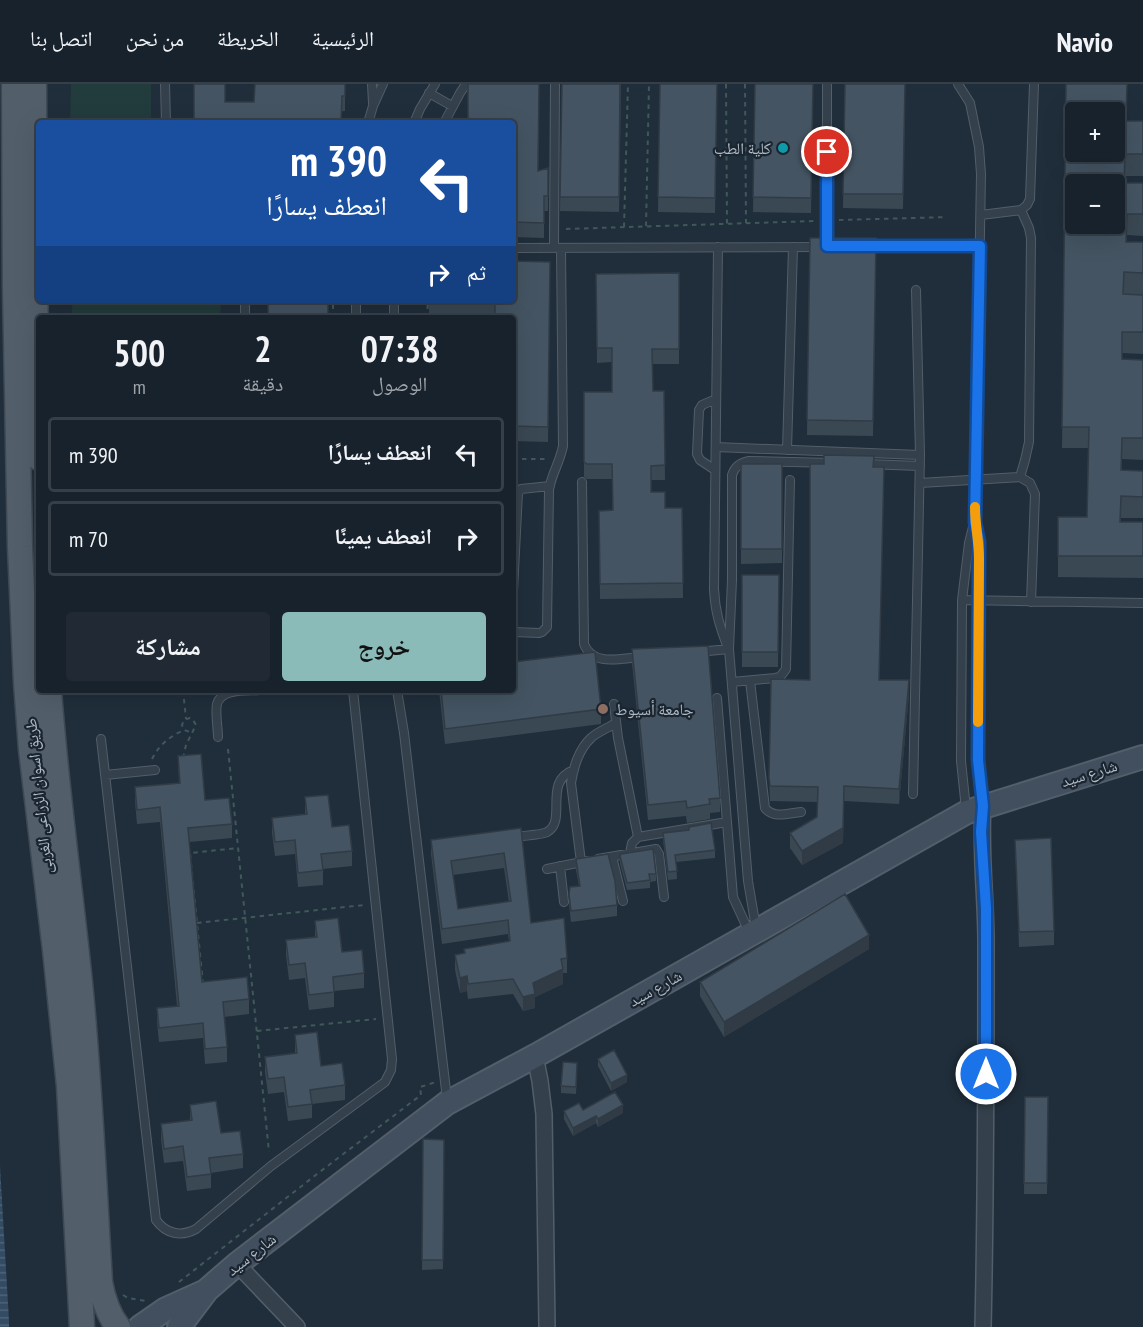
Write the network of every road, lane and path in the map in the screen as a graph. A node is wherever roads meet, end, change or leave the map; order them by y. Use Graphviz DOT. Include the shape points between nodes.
graph roads {
  1 [pos="14,84"];
  2 [pos="34,84"];
  3 [pos="165,84"];
  4 [pos="372,84"];
  5 [pos="383,84"];
  6 [pos="435,84"];
  7 [pos="466,84"];
  8 [pos="555,84"];
  9 [pos="628,84"];
  10 [pos="649,84"];
  11 [pos="726,84"];
  12 [pos="745,84"];
  13 [pos="827,84"];
  14 [pos="958,84"];
  15 [pos="1034,84"];
  16 [pos="429,93"];
  17 [pos="373,106"];
  18 [pos="452,106"];
  19 [pos="166,120"];
  20 [pos="369,120"];
  21 [pos="416,120"];
  22 [pos="445,120"];
  23 [pos="1021,210"];
  24 [pos="981,215"];
  25 [pos="947,217"];
  26 [pos="828,221"];
  27 [pos="746,223"];
  28 [pos="727,224"];
  29 [pos="646,226"];
  30 [pos="624,227"];
  31 [pos="554,229"];
  32 [pos="827,246"];
  33 [pos="839,246"];
  34 [pos="863,246"];
  35 [pos="980,246"];
  36 [pos="717,247"];
  37 [pos="793,247"];
  38 [pos="516,248"];
  39 [pos="557,248"];
  40 [pos="916,290"];
  41 [pos="36,329"];
  42 [pos="716,399"];
  43 [pos="716,447"];
  44 [pos="787,450"];
  45 [pos="920,455"];
  46 [pos="516,459"];
  47 [pos="560,459"];
  48 [pos="840,464"];
  49 [pos="852,464"];
  50 [pos="920,466"];
  51 [pos="715,470"];
  52 [pos="1020,477"];
  53 [pos="975,479"];
  54 [pos="790,480"];
  55 [pos="582,482"];
  56 [pos="920,483"];
  57 [pos="550,486"];
  58 [pos="975,522"];
  59 [pos="516,532"];
  60 [pos="962,600"];
  61 [pos="978,600"];
  62 [pos="1030,602"];
  63 [pos="1143,603"];
  64 [pos="516,632"];
  65 [pos="729,649"];
  66 [pos="978,651"];
  67 [pos="962,652"];
  68 [pos="685,653"];
  69 [pos="652,656"];
  70 [pos="750,681"];
  71 [pos="732,682"];
  72 [pos="49,693"];
  73 [pos="183,693"];
  74 [pos="229,693"];
  75 [pos="353,693"];
  76 [pos="397,693"];
  77 [pos="717,698"];
  78 [pos="614,704"];
  79 [pos="186,719"];
  80 [pos="616,723"];
  81 [pos="184,730"];
  82 [pos="193,731"];
  83 [pos="961,734"];
  84 [pos="978,734"];
  85 [pos="218,737"];
  86 [pos="101,739"];
  87 [pos="228,749"];
  88 [pos="1143,757"];
  89 [pos="182,761"];
  90 [pos="152,770"];
  91 [pos="574,770"];
  92 [pos="105,775"];
  93 [pos="913,794"];
  94 [pos="975,809"];
  95 [pos="801,812"];
  96 [pos="727,822"];
  97 [pos="638,837"];
  98 [pos="502,838"];
  99 [pos="238,848"];
  100 [pos="630,853"];
  101 [pos="612,856"];
  102 [pos="582,862"];
  103 [pos="560,866"];
  104 [pos="547,868"];
  105 [pos="664,897"];
  106 [pos="623,901"];
  107 [pos="564,902"];
  108 [pos="376,903"];
  109 [pos="245,918"];
  110 [pos="197,923"];
  111 [pos="753,932"];
  112 [pos="253,989"];
  113 [pos="243,990"];
  114 [pos="204,994"];
  115 [pos="388,1018"];
  116 [pos="257,1031"];
  117 [pos="535,1056"];
  118 [pos="444,1080"];
  119 [pos="447,1103"];
  120 [pos="271,1166"];
  121 [pos="237,1264"];
  122 [pos="177,1284"];
  123 [pos="207,1290"];
  124 [pos="120,1293"];
  125 [pos="149,1301"];
  126 [pos="82,1327"];
  127 [pos="118,1327"];
  128 [pos="140,1327"];
  129 [pos="179,1327"];
  130 [pos="297,1327"];
  131 [pos="547,1327"];
  132 [pos="983,1327"];
  1 -- 126 [label="main road, طريق اسوان الزراعى الغربى" via="15,287 26,682 69,1086"];
  2 -- 41 [label="main road"];
  3 -- 19 [label="lane"];
  4 -- 17 [label="lane"];
  5 -- 17 [label="lane"];
  6 -- 16 [label="lane"];
  7 -- 18 [label="lane"];
  8 -- 31 [label="lane"];
  9 -- 30 [label="path"];
  10 -- 29 [label="path"];
  11 -- 28 [label="path"];
  12 -- 27 [label="path"];
  13 -- 26 [label="lane"];
  14 -- 24 [label="lane" via="970,103 979,147"];
  15 -- 23 [label="lane" via="1030,199"];
  16 -- 18 [label="lane"];
  16 -- 21 [label="lane"];
  17 -- 20 [label="lane"];
  18 -- 22 [label="lane"];
  23 -- 24 [label="lane"];
  23 -- 52 [label="lane" via="1029,228 1030,250 1029,442"];
  24 -- 35 [label="lane"];
  25 -- 26 [label="path"];
  26 -- 27 [label="path"];
  26 -- 32 [label="lane"];
  27 -- 28 [label="path"];
  28 -- 29 [label="path"];
  29 -- 30 [label="path"];
  30 -- 31 [label="path"];
  31 -- 39 [label="lane"];
  32 -- 33 [label="lane"];
  32 -- 37 [label="lane"];
  34 -- 35 [label="lane"];
  35 -- 53 [label="lane"];
  36 -- 37 [label="lane"];
  36 -- 39 [label="lane"];
  36 -- 42 [label="lane"];
  37 -- 44 [label="lane"];
  38 -- 39 [label="lane"];
  39 -- 47 [label="lane" via="563,446"];
  40 -- 45 [label="lane"];
  42 -- 43 [label="lane"];
  42 -- 51 [label="lane" via="699,410 697,454"];
  43 -- 44 [label="lane"];
  43 -- 51 [label="lane"];
  44 -- 45 [label="lane"];
  45 -- 50 [label="lane"];
  46 -- 47 [label="path"];
  47 -- 57 [label="lane"];
  48 -- 65 [label="lane" via="749,461 734,470"];
  49 -- 50 [label="lane"];
  50 -- 56 [label="lane"];
  51 -- 65 [label="lane" via="715,607"];
  52 -- 53 [label="lane"];
  52 -- 62 [label="lane" via="1030,483 1035,494"];
  53 -- 56 [label="lane"];
  53 -- 58 [label="lane"];
  54 -- 70 [label="lane" via="787,665 780,677"];
  55 -- 69 [label="lane" via="586,651 601,660"];
  56 -- 93 [label="lane"];
  57 -- 59 [label="lane" via="522,489 518,493"];
  57 -- 64 [label="lane" via="547,627 539,633"];
  58 -- 60 [label="lane"];
  58 -- 61 [label="lane" via="979,542"];
  60 -- 61 [label="lane"];
  60 -- 67 [label="lane"];
  61 -- 62 [label="lane"];
  61 -- 66 [label="lane"];
  62 -- 63 [label="lane"];
  65 -- 68 [label="lane"];
  65 -- 71 [label="lane"];
  66 -- 67 [label="lane"];
  66 -- 84 [label="lane"];
  67 -- 83 [label="lane"];
  70 -- 71 [label="lane"];
  70 -- 95 [label="lane" via="765,808 774,815"];
  71 -- 111 [label="lane"];
  72 -- 127 [label="main road, طريق اسوان الزراعى الغربى" via="80,985 100,1282"];
  73 -- 79 [label="path"];
  74 -- 85 [label="lane" via="217,705"];
  75 -- 108 [label="lane"];
  76 -- 118 [label="lane"];
  77 -- 96 [label="lane"];
  78 -- 80 [label="lane"];
  79 -- 81 [label="path"];
  79 -- 82 [label="path" via="195,722"];
  80 -- 91 [label="lane" via="591,737"];
  80 -- 97 [label="lane"];
  81 -- 82 [label="path"];
  81 -- 90 [label="path" via="160,746 151,762"];
  82 -- 89 [label="path"];
  83 -- 84 [label="lane"];
  83 -- 94 [label="lane" via="961,761"];
  84 -- 94 [label="lane"];
  86 -- 92 [label="lane"];
  87 -- 99 [label="path"];
  88 -- 94 [label="main road, شارع سيد"];
  90 -- 92 [label="lane"];
  91 -- 98 [label="lane" via="560,780 556,818 547,833"];
  91 -- 102 [label="lane" via="572,783"];
  92 -- 120 [label="lane" via="156,1220 173,1233 192,1231"];
  94 -- 111 [label="main road, شارع سيد"];
  94 -- 132 [label="street" via="981,832 986,908"];
  96 -- 97 [label="lane"];
  96 -- 111 [label="lane" via="733,897"];
  97 -- 100 [label="lane"];
  99 -- 109 [label="path"];
  99 -- 110 [label="path" via="190,852"];
  100 -- 101 [label="lane"];
  100 -- 105 [label="lane" via="654,849 659,852"];
  101 -- 102 [label="lane"];
  101 -- 106 [label="lane"];
  102 -- 103 [label="lane"];
  103 -- 104 [label="lane"];
  103 -- 107 [label="lane"];
  108 -- 109 [label="path"];
  108 -- 115 [label="lane"];
  109 -- 110 [label="path"];
  109 -- 112 [label="path"];
  110 -- 114 [label="path"];
  111 -- 117 [label="main road, شارع سيد"];
  112 -- 113 [label="path"];
  112 -- 116 [label="path"];
  115 -- 116 [label="path"];
  115 -- 120 [label="lane" via="392,1065 385,1082"];
  116 -- 120 [label="path"];
  117 -- 119 [label="main road, شارع سيد"];
  117 -- 131 [label="street" via="544,1114"];
  118 -- 119 [label="lane"];
  118 -- 122 [label="path" via="420,1087 421,1095"];
  119 -- 121 [label="main road, شارع سيد"];
  121 -- 123 [label="main road, شارع سيد"];
  121 -- 130 [label="street"];
  123 -- 128 [label="main road, شارع سيد" via="166,1309"];
  123 -- 129 [label="main road, شارع سيد"];
  124 -- 125 [label="path"];
}
